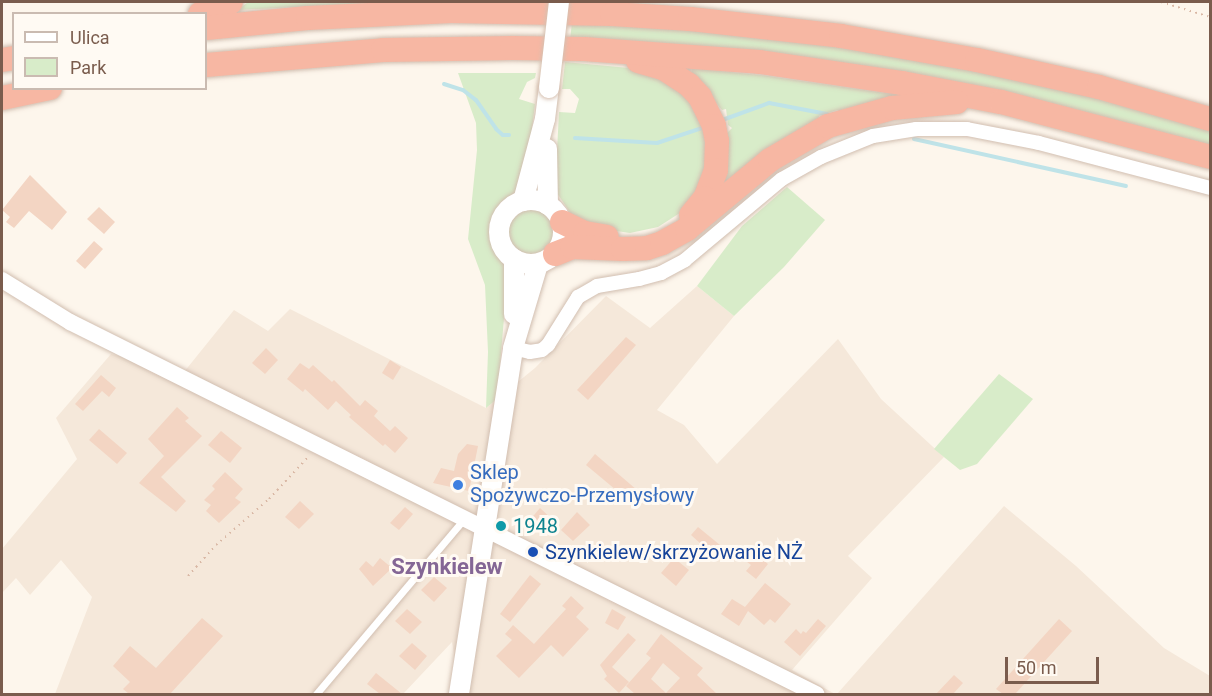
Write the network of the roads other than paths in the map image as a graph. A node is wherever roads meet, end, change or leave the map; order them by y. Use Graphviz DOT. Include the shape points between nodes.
graph roads {
  1 [pos="231,2"];
  2 [pos="471,2"];
  3 [pos="559,2"];
  4 [pos="516,11"];
  5 [pos="205,12"];
  6 [pos="207,28"];
  7 [pos="588,50"];
  8 [pos="207,65"];
  9 [pos="40,90"];
  10 [pos="2,98"];
  11 [pos="1001,102"];
  12 [pos="545,119"];
  13 [pos="1210,119"];
  14 [pos="1210,157"];
  15 [pos="1210,188"];
  16 [pos="524,201"];
  17 [pos="555,214"];
  18 [pos="514,259"];
  19 [pos="547,259"];
  20 [pos="2,280"];
  21 [pos="514,345"];
  22 [pos="464,519"];
  23 [pos="486,528"];
  24 [pos="316,694"];
  25 [pos="459,694"];
  26 [pos="816,694"];
  1 -- 5 [label="highway"];
  2 -- 4 [label="highway"];
  3 -- 12 [label="main road, bridge"];
  4 -- 6 [label="highway" via="386,13"];
  4 -- 13 [label="highway" via="690,19 841,36 1037,72"];
  7 -- 8 [label="highway" via="383,50"];
  7 -- 11 [label="highway" via="760,62"];
  7 -- 17 [label="highway" via="663,69 689,85 700,97 714,126 716,170 705,198 694,212 665,234 635,241 616,239 585,233"];
  9 -- 10 [label="highway"];
  11 -- 14 [label="highway"];
  11 -- 19 [label="highway" via="901,106 828,126 782,152 670,240 647,248 572,247"];
  12 -- 16 [label="main road"];
  12 -- 17 [label="main road"];
  15 -- 21 [label="street" via="1039,143 967,129 916,129 873,136 820,157 782,179 677,264 639,279 597,286 578,297 542,350 530,352"];
  16 -- 17 [label="main road" via="537,201"];
  16 -- 18 [label="main road" via="508,210 499,228 503,248"];
  17 -- 19 [label="main road" via="563,238"];
  18 -- 19 [label="main road" via="529,264"];
  18 -- 21 [label="main road"];
  19 -- 21 [label="main road"];
  20 -- 22 [label="street" via="70,322"];
  21 -- 23 [label="main road"];
  22 -- 23 [label="street"];
  22 -- 24 [label="lane"];
  23 -- 25 [label="main road"];
  23 -- 26 [label="street"];
}
